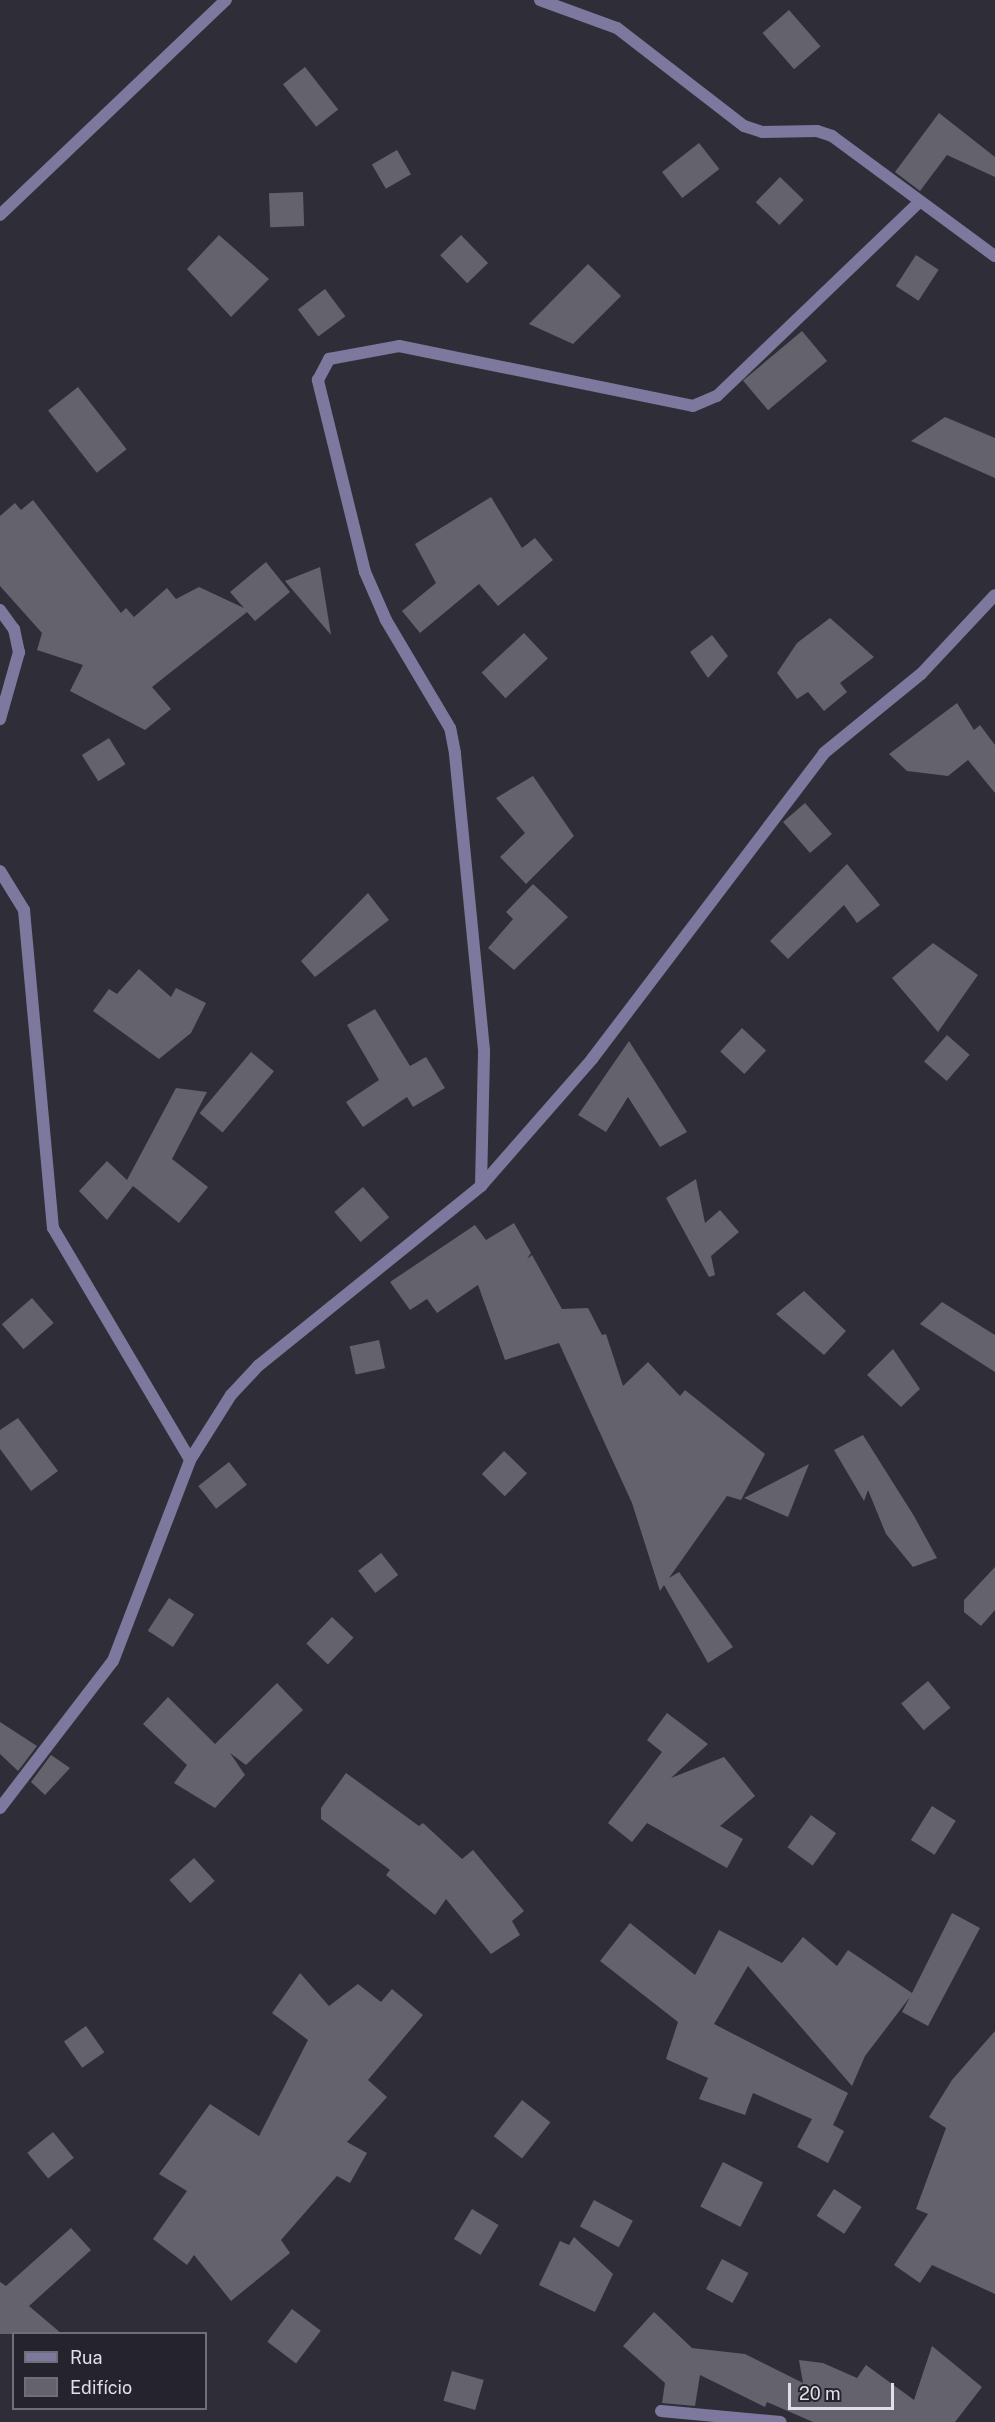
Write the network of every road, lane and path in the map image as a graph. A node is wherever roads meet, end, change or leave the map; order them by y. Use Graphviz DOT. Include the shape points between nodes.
graph roads {
  1 [pos="226,0"];
  2 [pos="540,0"];
  3 [pos="920,201"];
  4 [pos="0,215"];
  5 [pos="995,256"];
  6 [pos="995,596"];
  7 [pos="0,610"];
  8 [pos="0,719"];
  9 [pos="0,871"];
  10 [pos="481,1186"];
  11 [pos="190,1460"];
  12 [pos="0,1808"];
  13 [pos="661,2411"];
  14 [pos="780,2422"];
  1 -- 4 [label="street"];
  2 -- 3 [label="street" via="617,28 744,126 762,132 817,131 831,136"];
  3 -- 5 [label="street"];
  3 -- 10 [label="street" via="717,396 693,406 399,346 329,359 318,380 365,572 386,620 450,728 456,753 484,1050"];
  6 -- 10 [label="street" via="921,674 824,753 592,1059"];
  7 -- 8 [label="street" via="14,629 19,652"];
  9 -- 11 [label="street" via="24,910 53,1228"];
  10 -- 11 [label="street" via="258,1366 231,1395"];
  11 -- 12 [label="street" via="113,1661"];
  13 -- 14 [label="street"];
}
